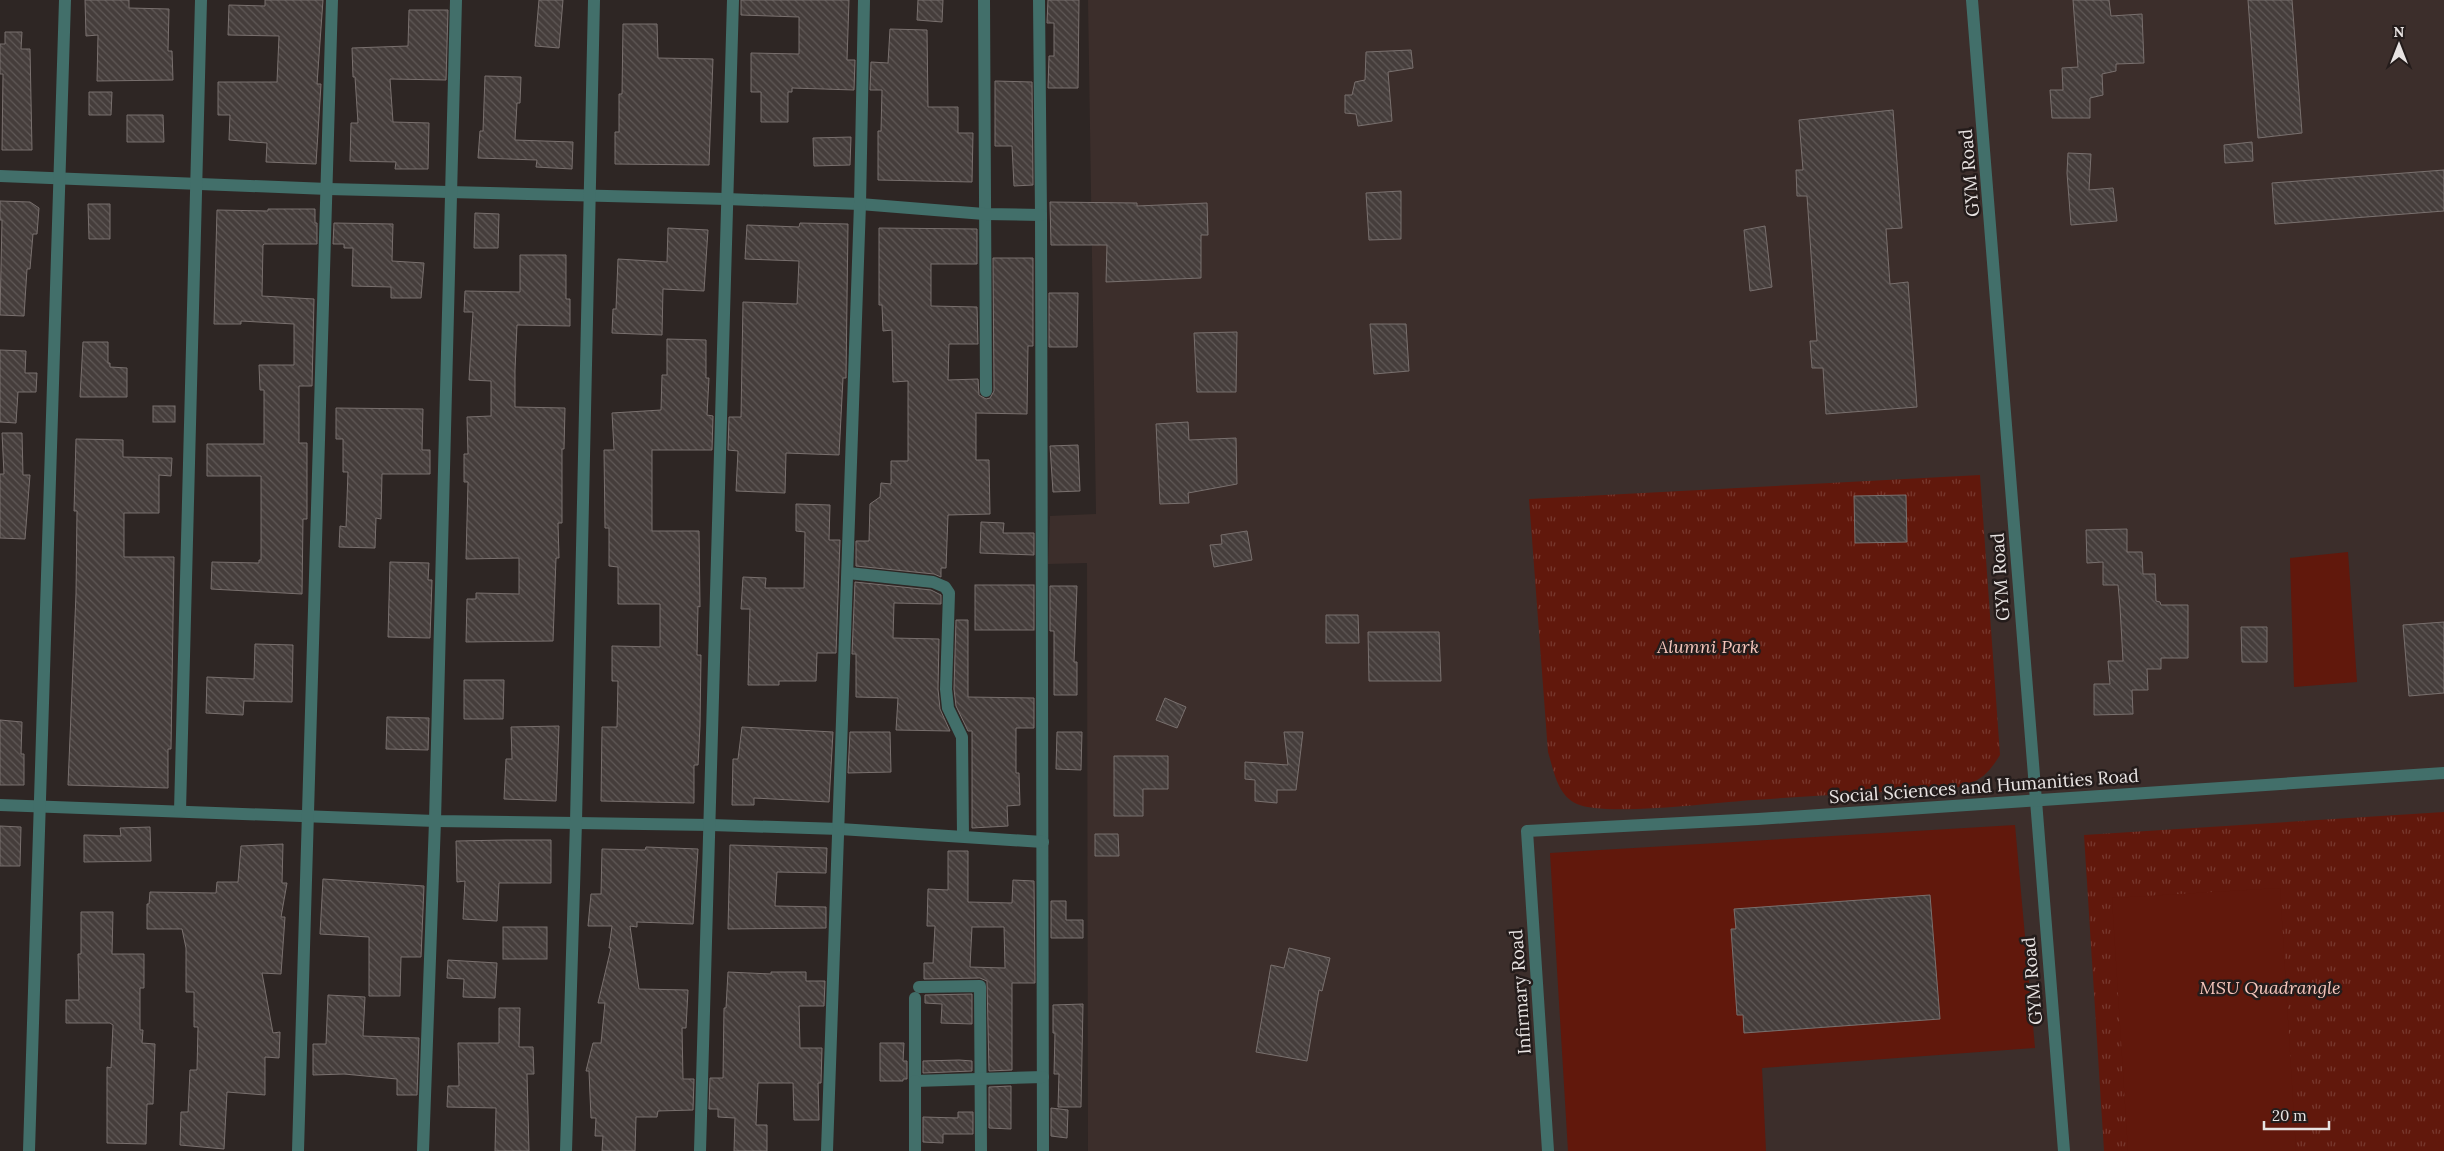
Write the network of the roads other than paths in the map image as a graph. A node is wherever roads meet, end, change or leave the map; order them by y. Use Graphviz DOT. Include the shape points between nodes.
graph roads {
  1 [pos="65,0"];
  2 [pos="201,0"];
  3 [pos="332,0"];
  4 [pos="456,0"];
  5 [pos="594,0"];
  6 [pos="733,0"];
  7 [pos="864,0"];
  8 [pos="984,0"];
  9 [pos="1039,0"];
  10 [pos="1972,0"];
  11 [pos="0,176"];
  12 [pos="61,178"];
  13 [pos="196,184"];
  14 [pos="328,188"];
  15 [pos="450,191"];
  16 [pos="589,195"];
  17 [pos="727,199"];
  18 [pos="860,204"];
  19 [pos="984,214"];
  20 [pos="1042,215"];
  21 [pos="986,391"];
  22 [pos="848,573"];
  23 [pos="2444,773"];
  24 [pos="2035,800"];
  25 [pos="0,804"];
  26 [pos="40,806"];
  27 [pos="180,811"];
  28 [pos="307,816"];
  29 [pos="435,822"];
  30 [pos="576,822"];
  31 [pos="711,825"];
  32 [pos="840,829"];
  33 [pos="1527,831"];
  34 [pos="963,836"];
  35 [pos="1043,842"];
  36 [pos="1043,1077"];
  37 [pos="981,1079"];
  38 [pos="916,1081"];
  39 [pos="29,1151"];
  40 [pos="298,1151"];
  41 [pos="423,1151"];
  42 [pos="566,1151"];
  43 [pos="700,1151"];
  44 [pos="827,1151"];
  45 [pos="915,1151"];
  46 [pos="981,1151"];
  47 [pos="1043,1151"];
  48 [pos="1548,1151"];
  49 [pos="2064,1151"];
  1 -- 12 [label="street"];
  2 -- 13 [label="street"];
  3 -- 14 [label="street"];
  4 -- 15 [label="street"];
  5 -- 16 [label="street"];
  6 -- 17 [label="street"];
  7 -- 18 [label="street"];
  8 -- 19 [label="street"];
  9 -- 20 [label="street"];
  10 -- 24 [label="street, GYM Road"];
  11 -- 12 [label="street"];
  12 -- 13 [label="street"];
  12 -- 26 [label="street"];
  13 -- 14 [label="street"];
  13 -- 27 [label="street"];
  14 -- 15 [label="street"];
  14 -- 28 [label="street"];
  15 -- 16 [label="street"];
  15 -- 29 [label="street"];
  16 -- 17 [label="street"];
  16 -- 30 [label="street"];
  17 -- 18 [label="street"];
  17 -- 31 [label="street"];
  18 -- 19 [label="street"];
  18 -- 22 [label="street"];
  19 -- 20 [label="street"];
  19 -- 21 [label="street"];
  20 -- 35 [label="street"];
  22 -- 32 [label="street"];
  22 -- 34 [label="street" via="933,582 945,586 949,593 946,689 948,708 962,737"];
  23 -- 24 [label="street, Social Sciences and Humanities Road"];
  24 -- 33 [label="street, Social Sciences and Humanities Road"];
  24 -- 49 [label="street, GYM Road"];
  25 -- 26 [label="street"];
  26 -- 27 [label="street"];
  26 -- 39 [label="street"];
  27 -- 28 [label="street"];
  28 -- 29 [label="street"];
  28 -- 40 [label="street"];
  29 -- 30 [label="street"];
  29 -- 41 [label="street"];
  30 -- 31 [label="street"];
  30 -- 42 [label="street"];
  31 -- 32 [label="street"];
  31 -- 43 [label="street"];
  32 -- 34 [label="street"];
  32 -- 44 [label="street"];
  33 -- 48 [label="street, Infirmary Road"];
  34 -- 35 [label="street"];
  35 -- 36 [label="street"];
  36 -- 37 [label="street"];
  36 -- 47 [label="street"];
  37 -- 38 [label="street"];
  37 -- 38 [label="street" via="980,986 917,992"];
  37 -- 46 [label="street"];
  38 -- 45 [label="street"];
}
